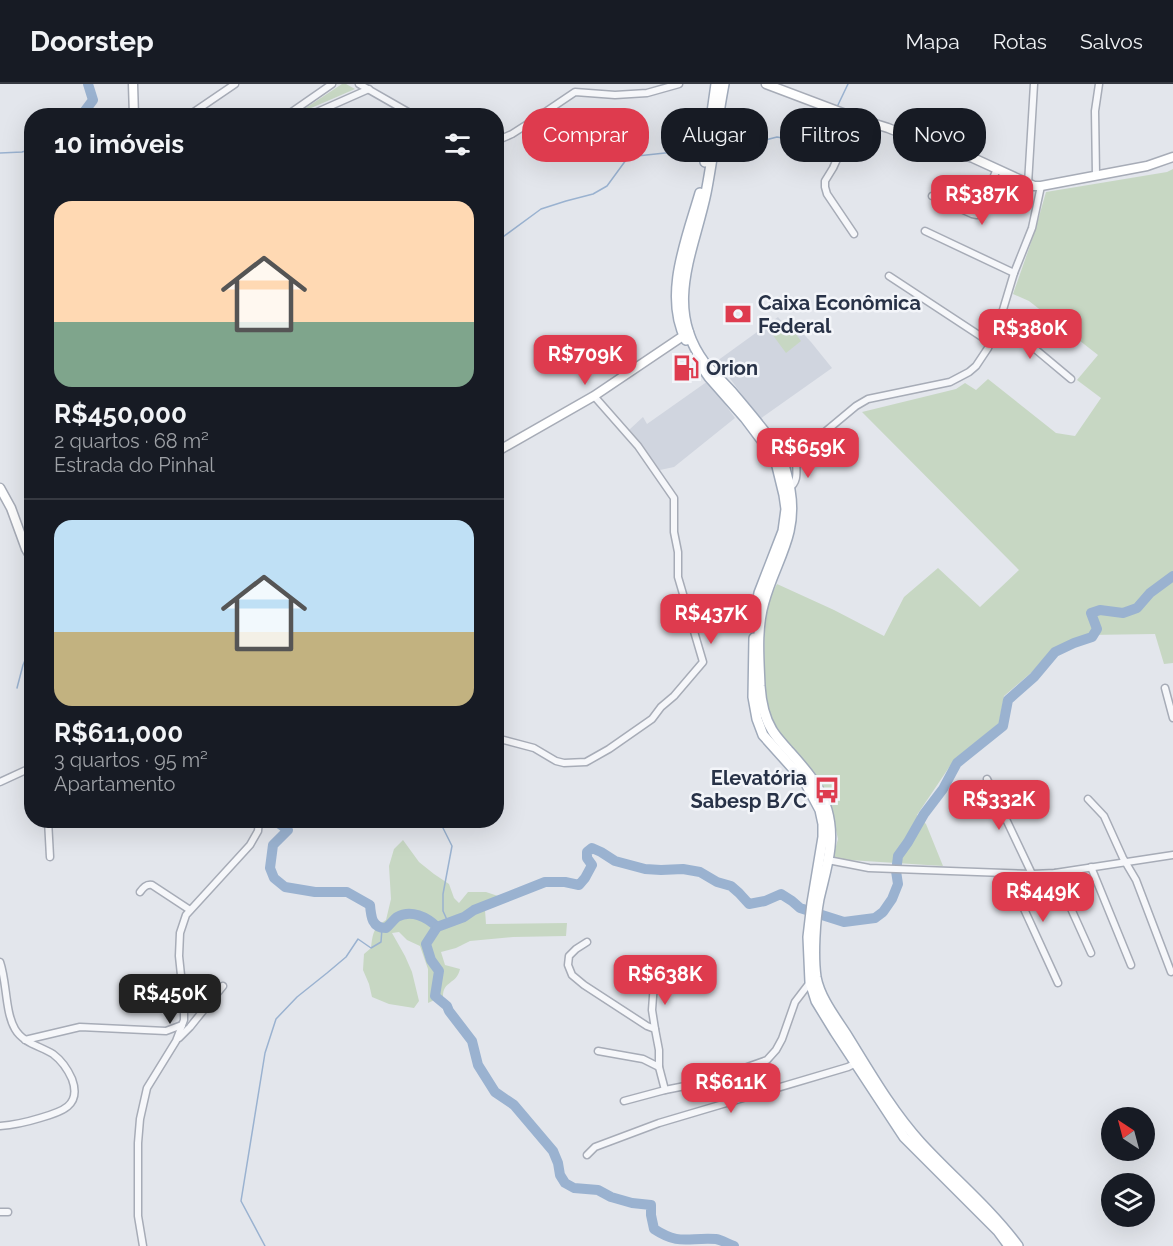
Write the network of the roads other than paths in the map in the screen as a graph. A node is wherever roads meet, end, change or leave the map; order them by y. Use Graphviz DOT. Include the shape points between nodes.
graph roads {
  1 [pos="133,84"];
  2 [pos="235,84"];
  3 [pos="332,84"];
  4 [pos="359,84"];
  5 [pos="590,84"];
  6 [pos="679,84"];
  7 [pos="716,84"];
  8 [pos="724,84"];
  9 [pos="766,84"];
  10 [pos="1034,84"];
  11 [pos="1099,84"];
  12 [pos="369,89"];
  13 [pos="590,92"];
  14 [pos="134,108"];
  15 [pos="200,108"];
  16 [pos="297,108"];
  17 [pos="326,108"];
  18 [pos="401,108"];
  19 [pos="714,108"];
  20 [pos="719,108"];
  21 [pos="830,108"];
  22 [pos="881,126"];
  23 [pos="504,138"];
  24 [pos="1173,157"];
  25 [pos="709,162"];
  26 [pos="836,162"];
  27 [pos="997,169"];
  28 [pos="1096,176"];
  29 [pos="1028,184"];
  30 [pos="1041,186"];
  31 [pos="932,196"];
  32 [pos="926,231"];
  33 [pos="854,234"];
  34 [pos="1014,273"];
  35 [pos="889,276"];
  36 [pos="999,323"];
  37 [pos="686,334"];
  38 [pos="991,343"];
  39 [pos="1071,379"];
  40 [pos="594,396"];
  41 [pos="504,447"];
  42 [pos="796,454"];
  43 [pos="778,457"];
  44 [pos="0,488"];
  45 [pos="786,490"];
  46 [pos="24,543"];
  47 [pos="1165,688"];
  48 [pos="1173,718"];
  49 [pos="504,740"];
  50 [pos="24,772"];
  51 [pos="987,779"];
  52 [pos="0,782"];
  53 [pos="1088,799"];
  54 [pos="48,828"];
  55 [pos="259,828"];
  56 [pos="823,837"];
  57 [pos="1173,855"];
  58 [pos="50,857"];
  59 [pos="828,860"];
  60 [pos="1125,861"];
  61 [pos="1090,867"];
  62 [pos="1055,873"];
  63 [pos="1008,874"];
  64 [pos="1032,874"];
  65 [pos="140,892"];
  66 [pos="814,900"];
  67 [pos="190,910"];
  68 [pos="587,942"];
  69 [pos="1091,953"];
  70 [pos="0,962"];
  71 [pos="1131,965"];
  72 [pos="1171,972"];
  73 [pos="813,980"];
  74 [pos="1058,982"];
  75 [pos="654,983"];
  76 [pos="223,986"];
  77 [pos="183,1025"];
  78 [pos="655,1029"];
  79 [pos="25,1040"];
  80 [pos="176,1041"];
  81 [pos="598,1051"];
  82 [pos="859,1061"];
  83 [pos="659,1067"];
  84 [pos="665,1090"];
  85 [pos="624,1101"];
  86 [pos="0,1126"];
  87 [pos="587,1155"];
  88 [pos="0,1212"];
  89 [pos="8,1212"];
  90 [pos="143,1246"];
  91 [pos="1008,1246"];
  92 [pos="1018,1246"];
  1 -- 14 [label="main road"];
  2 -- 15 [label="street"];
  3 -- 16 [label="street"];
  4 -- 12 [label="street"];
  5 -- 13 [label="street"];
  6 -- 13 [label="street" via="647,93"];
  7 -- 19 [label="main road"];
  8 -- 20 [label="main road"];
  9 -- 21 [label="main road"];
  10 -- 29 [label="street"];
  11 -- 28 [label="street" via="1095,111"];
  12 -- 17 [label="street"];
  12 -- 18 [label="street"];
  13 -- 23 [label="street" via="575,92"];
  22 -- 27 [label="main road"];
  24 -- 28 [label="main road"];
  25 -- 37 [label="main road" via="706,195 683,284"];
  26 -- 33 [label="street" via="825,187"];
  27 -- 29 [label="main road"];
  27 -- 31 [label="street" via="977,215"];
  28 -- 30 [label="main road"];
  29 -- 30 [label="main road"];
  30 -- 34 [label="street" via="1032,228"];
  32 -- 34 [label="street"];
  34 -- 36 [label="street"];
  35 -- 38 [label="street"];
  36 -- 38 [label="street"];
  36 -- 39 [label="street"];
  37 -- 40 [label="main road"];
  37 -- 43 [label="main road" via="759,425"];
  38 -- 42 [label="street" via="969,372 950,382 868,399"];
  40 -- 41 [label="main road"];
  40 -- 49 [label="street" via="638,446 674,498 678,577 703,662 652,719 586,762 556,761 534,748"];
  42 -- 43 [label="street"];
  42 -- 45 [label="street" via="796,478"];
  43 -- 45 [label="main road"];
  44 -- 46 [label="main road"];
  45 -- 56 [label="main road" via="783,531 759,593 755,616 753,697 763,735 814,797"];
  45 -- 59 [label="main road" via="792,505 790,530 760,617 761,696 771,729 812,777 821,794 830,824"];
  47 -- 48 [label="street"];
  50 -- 52 [label="street"];
  51 -- 64 [label="street"];
  53 -- 60 [label="street" via="1104,816"];
  54 -- 58 [label="street"];
  55 -- 67 [label="street" via="250,845"];
  56 -- 59 [label="main road" via="824,857"];
  56 -- 66 [label="main road"];
  57 -- 60 [label="street"];
  59 -- 63 [label="street" via="869,868"];
  59 -- 66 [label="main road" via="822,864"];
  60 -- 61 [label="street"];
  60 -- 72 [label="street" via="1137,880"];
  61 -- 62 [label="street"];
  61 -- 71 [label="street"];
  62 -- 64 [label="street"];
  62 -- 69 [label="street"];
  63 -- 64 [label="street"];
  63 -- 74 [label="street"];
  65 -- 67 [label="street" via="152,885"];
  66 -- 73 [label="main road"];
  67 -- 77 [label="street" via="180,933"];
  68 -- 78 [label="street" via="569,956 572,975"];
  70 -- 79 [label="street" via="11,1019"];
  73 -- 82 [label="main road"];
  73 -- 84 [label="street" via="795,1002 782,1039 767,1060 705,1082"];
  75 -- 78 [label="street"];
  76 -- 80 [label="street"];
  77 -- 79 [label="street" via="166,1030 80,1027"];
  77 -- 80 [label="street"];
  78 -- 83 [label="street"];
  79 -- 86 [label="street" via="63,1064 71,1077 74,1098 58,1113"];
  80 -- 90 [label="street" via="147,1088 140,1119 138,1216"];
  81 -- 83 [label="street" via="643,1059"];
  82 -- 87 [label="street" via="658,1123 595,1147"];
  82 -- 91 [label="main road" via="904,1137 998,1231"];
  82 -- 92 [label="main road" via="918,1140"];
  83 -- 84 [label="street"];
  84 -- 85 [label="street"];
  88 -- 89 [label="street"];
}
